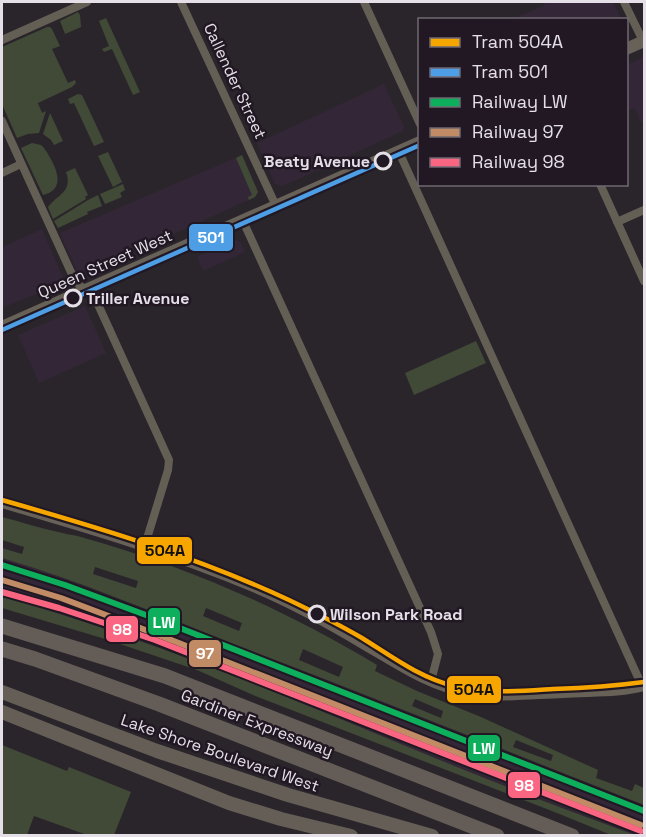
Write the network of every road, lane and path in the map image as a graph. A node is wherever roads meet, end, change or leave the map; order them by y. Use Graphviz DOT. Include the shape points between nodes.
graph roads {
  1 [pos="87,2"];
  2 [pos="181,2"];
  3 [pos="364,2"];
  4 [pos="624,2"];
  5 [pos="2,40"];
  6 [pos="644,41"];
  7 [pos="628,49"];
  8 [pos="418,120"];
  9 [pos="2,121"];
  10 [pos="418,143"];
  11 [pos="399,152"];
  12 [pos="21,164"];
  13 [pos="2,173"];
  14 [pos="601,186"];
  15 [pos="276,206"];
  16 [pos="645,210"];
  17 [pos="243,221"];
  18 [pos="617,222"];
  19 [pos="645,281"];
  20 [pos="84,291"];
  21 [pos="2,327"];
  22 [pos="2,502"];
  23 [pos="145,545"];
  24 [pos="2,626"];
  25 [pos="2,649"];
  26 [pos="431,681"];
  27 [pos="643,686"];
  28 [pos="2,692"];
  29 [pos="2,712"];
  30 [pos="351,836"];
  31 [pos="432,836"];
  32 [pos="497,836"];
  33 [pos="572,836"];
  1 -- 5 [label="street"];
  2 -- 15 [label="street, Callender Street"];
  3 -- 8 [label="street"];
  4 -- 6 [label="street"];
  6 -- 7 [label="main road"];
  9 -- 12 [label="street"];
  10 -- 11 [label="main road, Queen Street West"];
  11 -- 15 [label="main road, Queen Street West"];
  11 -- 27 [label="street"];
  12 -- 13 [label="street"];
  12 -- 20 [label="street" via="75,281"];
  14 -- 18 [label="street"];
  15 -- 17 [label="main road, Queen Street West"];
  16 -- 18 [label="street"];
  17 -- 20 [label="main road, Queen Street West"];
  17 -- 26 [label="street" via="431,632 438,654"];
  18 -- 19 [label="street"];
  20 -- 21 [label="main road, Queen Street West"];
  20 -- 23 [label="street" via="96,300 169,460"];
  22 -- 23 [label="main road"];
  23 -- 26 [label="main road" via="294,604"];
  24 -- 33 [label="highway, Gardiner Expressway" via="165,675"];
  25 -- 32 [label="highway, Gardiner Expressway" via="159,704"];
  26 -- 27 [label="main road" via="469,692 500,694"];
  28 -- 31 [label="highway, Lake Shore Boulevard West" via="288,795"];
  29 -- 30 [label="highway" via="229,803"];
}
